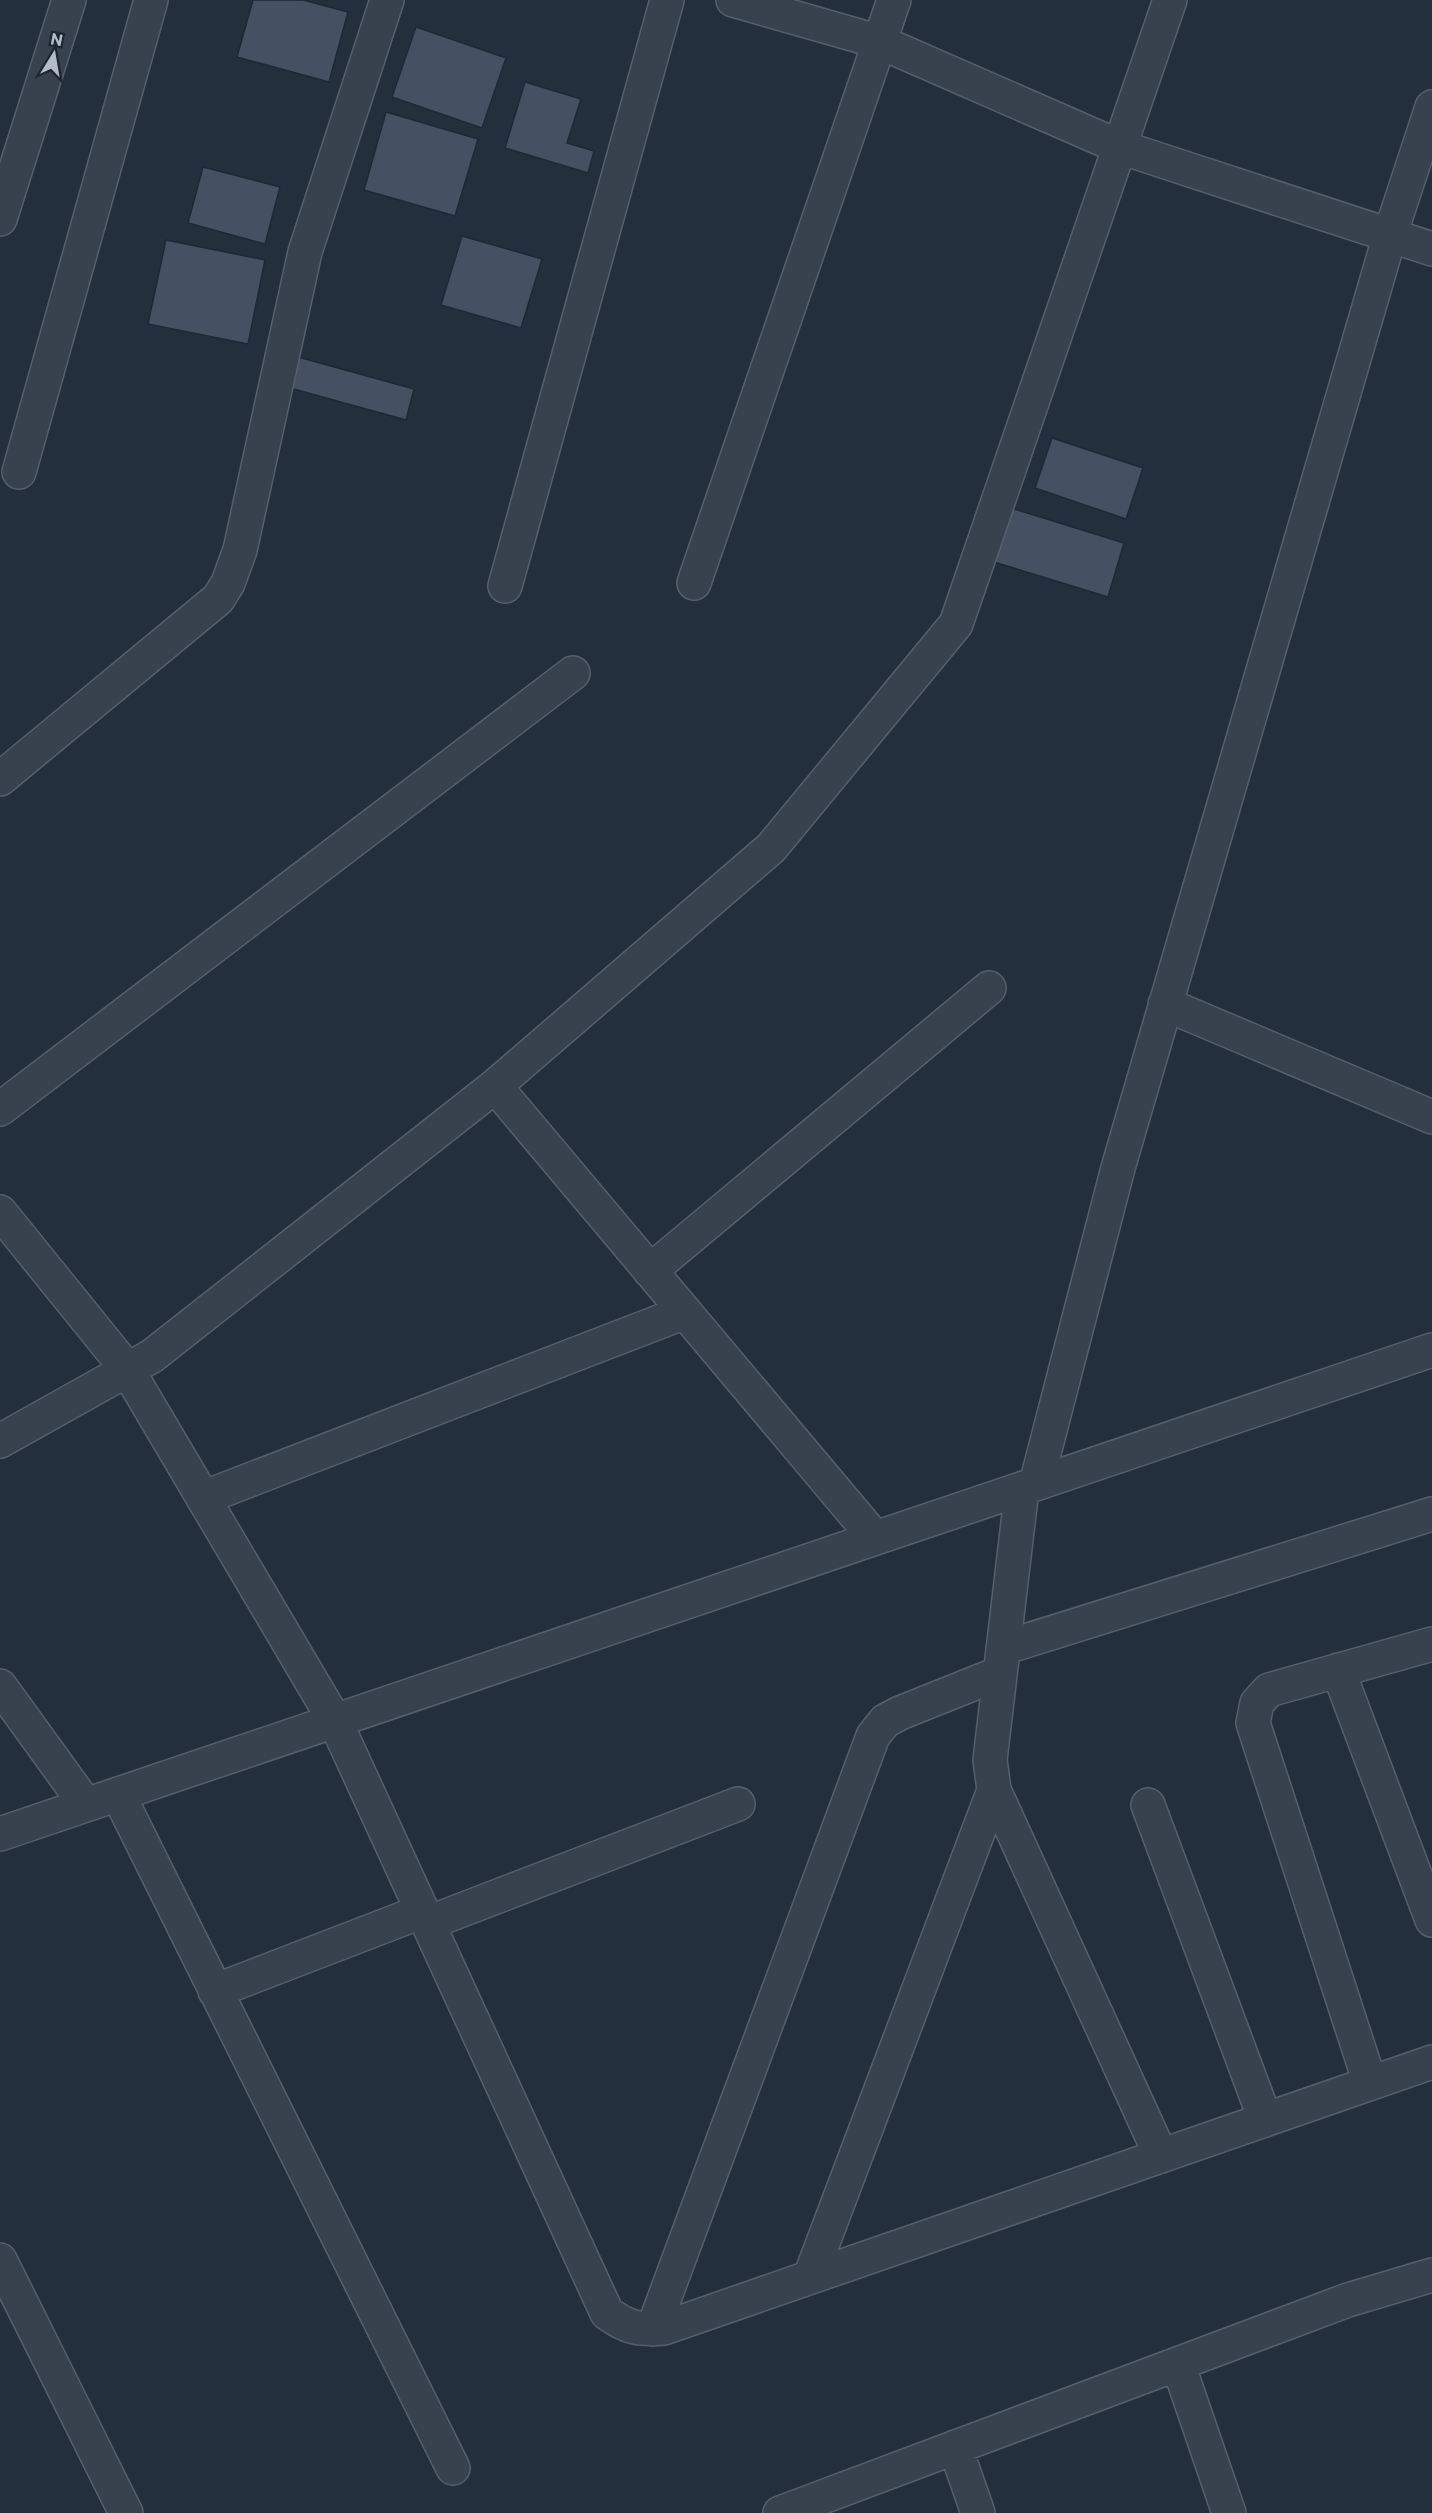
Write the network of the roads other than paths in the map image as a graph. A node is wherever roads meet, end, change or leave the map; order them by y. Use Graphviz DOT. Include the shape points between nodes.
graph roads {
  1 [pos="69,0"];
  2 [pos="152,0"];
  3 [pos="387,0"];
  4 [pos="667,0"];
  5 [pos="733,0"];
  6 [pos="894,0"];
  7 [pos="1170,0"];
  8 [pos="880,42"];
  9 [pos="1432,107"];
  10 [pos="1120,147"];
  11 [pos="0,219"];
  12 [pos="1390,236"];
  13 [pos="1432,249"];
  14 [pos="19,472"];
  15 [pos="694,583"];
  16 [pos="505,586"];
  17 [pos="573,673"];
  18 [pos="0,779"];
  19 [pos="989,988"];
  20 [pos="1165,1004"];
  21 [pos="495,1086"];
  22 [pos="0,1108"];
  23 [pos="1432,1117"];
  24 [pos="0,1212"];
  25 [pos="650,1271"];
  26 [pos="685,1312"];
  27 [pos="1432,1350"];
  28 [pos="127,1369"];
  29 [pos="0,1441"];
  30 [pos="1029,1486"];
  31 [pos="203,1498"];
  32 [pos="1432,1514"];
  33 [pos="875,1538"];
  34 [pos="1432,1644"];
  35 [pos="1002,1661"];
  36 [pos="1338,1670"];
  37 [pos="0,1686"];
  38 [pos="335,1721"];
  39 [pos="994,1790"];
  40 [pos="118,1794"];
  41 [pos="738,1804"];
  42 [pos="86,1805"];
  43 [pos="1148,1805"];
  44 [pos="0,1834"];
  45 [pos="425,1917"];
  46 [pos="1432,1920"];
  47 [pos="215,1991"];
  48 [pos="1432,2062"];
  49 [pos="1370,2083"];
  50 [pos="1265,2119"];
  51 [pos="1161,2156"];
  52 [pos="0,2260"];
  53 [pos="1432,2275"];
  54 [pos="810,2277"];
  55 [pos="653,2329"];
  56 [pos="1178,2364"];
  57 [pos="955,2447"];
  58 [pos="453,2468"];
  59 [pos="126,2513"];
  60 [pos="780,2513"];
  61 [pos="978,2513"];
  62 [pos="1229,2513"];
  1 -- 11 [label="street"];
  2 -- 14 [label="street"];
  3 -- 18 [label="street" via="305,252 240,550 228,583 218,599"];
  4 -- 16 [label="street"];
  5 -- 8 [label="street"];
  6 -- 8 [label="street"];
  7 -- 10 [label="street"];
  8 -- 10 [label="street"];
  8 -- 15 [label="street"];
  9 -- 12 [label="street"];
  10 -- 12 [label="street"];
  10 -- 21 [label="street" via="956,624 771,848"];
  12 -- 13 [label="street"];
  12 -- 20 [label="street"];
  17 -- 22 [label="street"];
  19 -- 25 [label="street"];
  20 -- 23 [label="street"];
  20 -- 30 [label="street"];
  21 -- 25 [label="street"];
  21 -- 28 [label="street" via="152,1356"];
  24 -- 28 [label="street"];
  25 -- 26 [label="street"];
  26 -- 31 [label="street"];
  26 -- 33 [label="street"];
  27 -- 30 [label="street"];
  28 -- 29 [label="street"];
  28 -- 31 [label="street"];
  30 -- 33 [label="street"];
  30 -- 35 [label="street"];
  31 -- 38 [label="street"];
  32 -- 35 [label="street"];
  33 -- 38 [label="street"];
  34 -- 36 [label="street"];
  35 -- 39 [label="street" via="990,1760"];
  35 -- 55 [label="street" via="900,1713 873,1736"];
  36 -- 46 [label="street"];
  36 -- 49 [label="street" via="1269,1690 1257,1703 1253,1723"];
  37 -- 42 [label="street"];
  38 -- 40 [label="street"];
  38 -- 45 [label="street"];
  39 -- 51 [label="street"];
  39 -- 54 [label="street"];
  40 -- 42 [label="street"];
  40 -- 47 [label="street"];
  41 -- 45 [label="street"];
  42 -- 44 [label="street"];
  43 -- 50 [label="street"];
  45 -- 47 [label="street"];
  45 -- 55 [label="street" via="607,2313 624,2325"];
  47 -- 58 [label="street"];
  48 -- 49 [label="street"];
  49 -- 50 [label="street"];
  50 -- 51 [label="street"];
  51 -- 54 [label="street"];
  52 -- 59 [label="street"];
  53 -- 56 [label="street" via="1348,2300"];
  54 -- 55 [label="street"];
  56 -- 57 [label="street"];
  56 -- 62 [label="street"];
  57 -- 60 [label="street"];
  57 -- 61 [label="street"];
}
